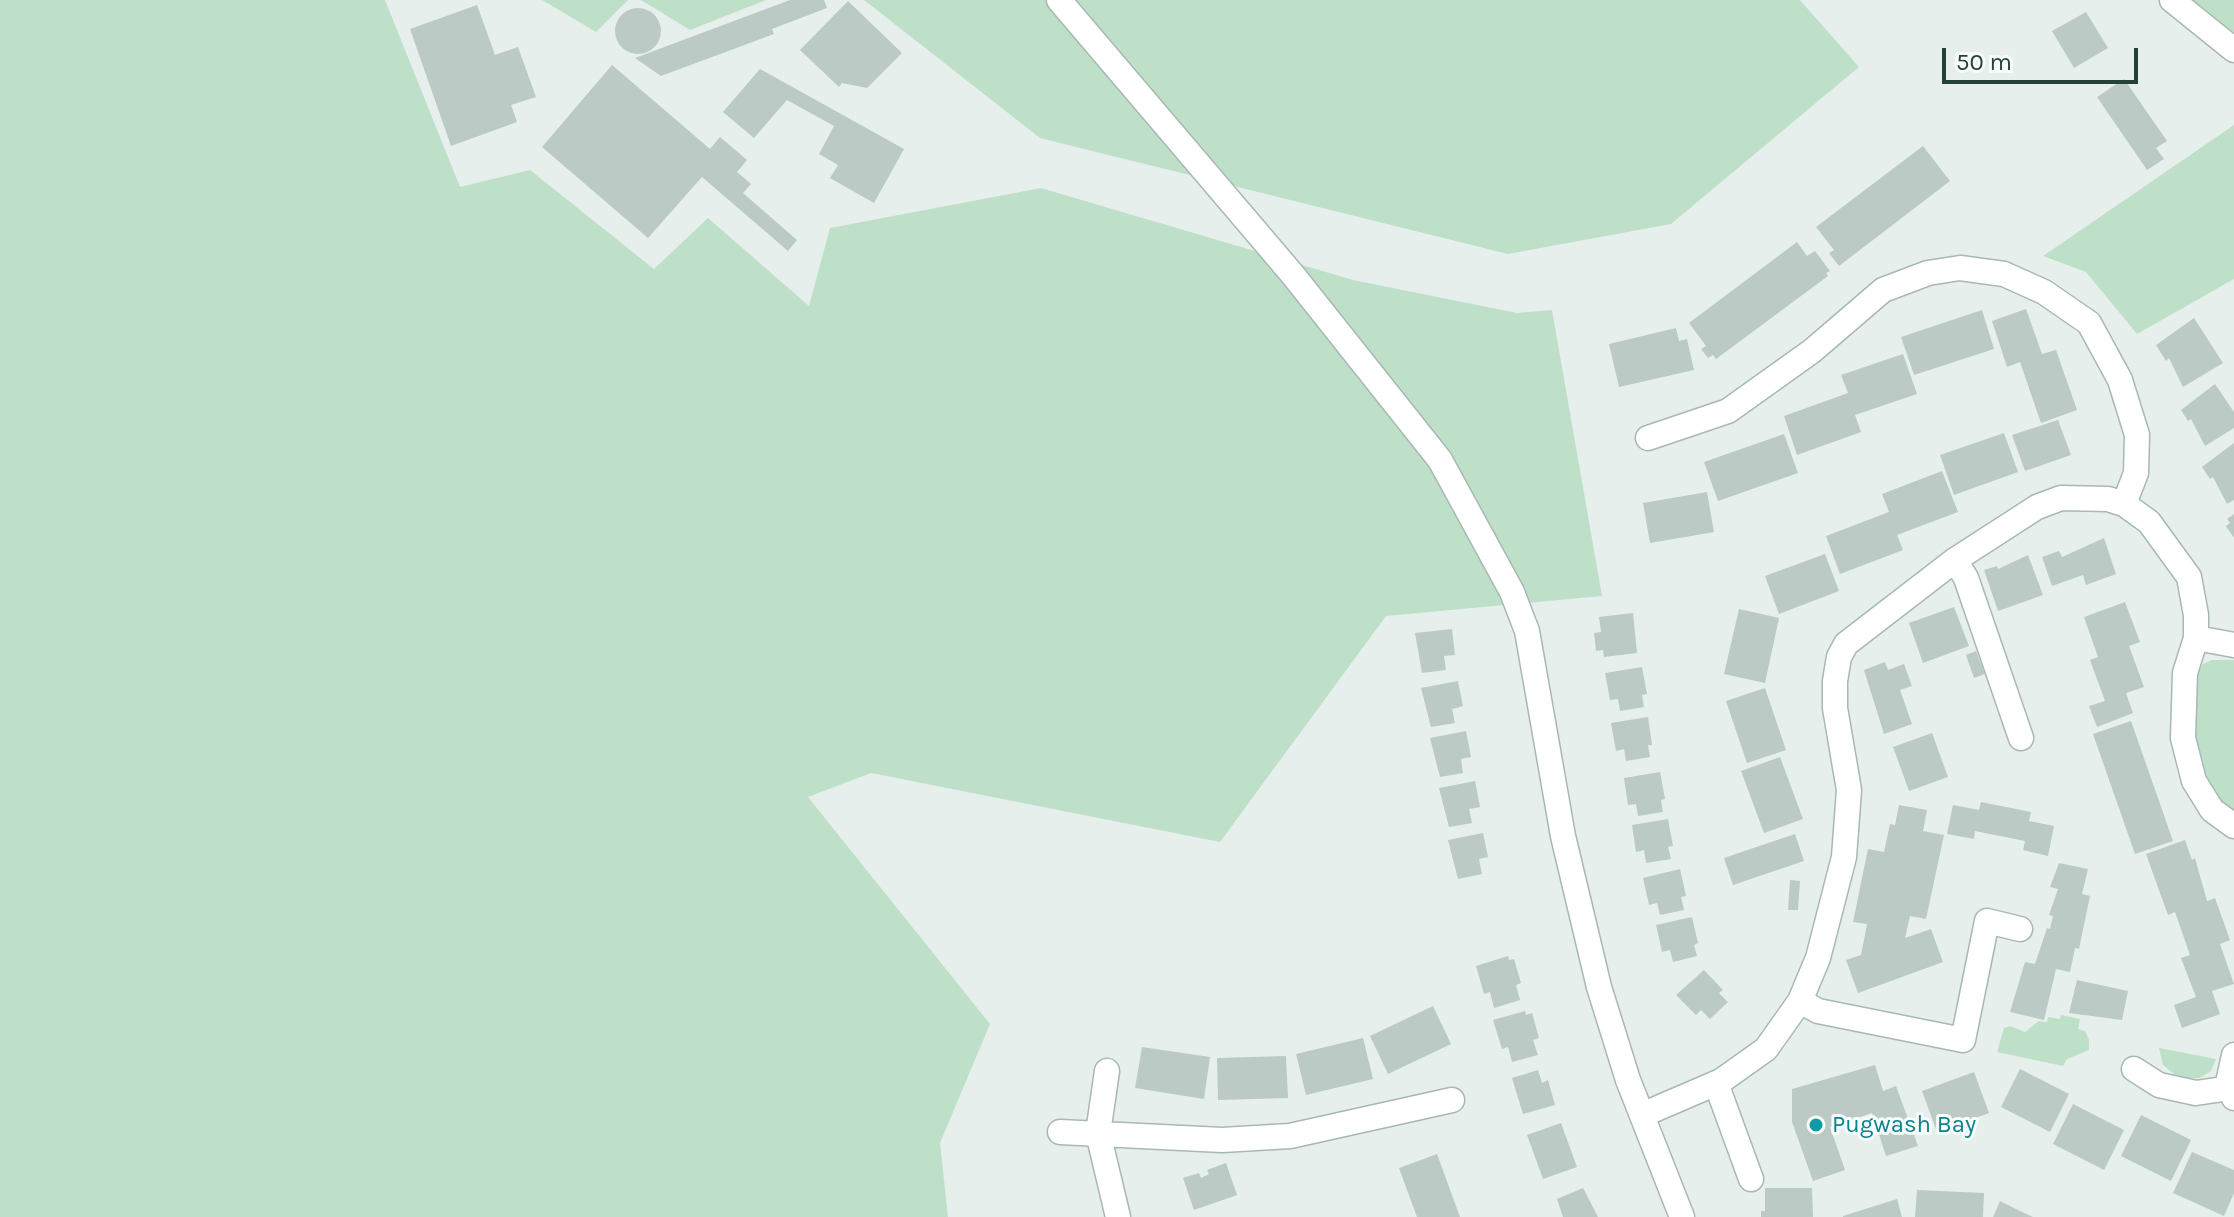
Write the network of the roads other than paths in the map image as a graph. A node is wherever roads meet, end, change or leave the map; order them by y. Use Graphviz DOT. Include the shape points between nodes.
graph roads {
  1 [pos="1059,0"];
  2 [pos="2172,0"];
  3 [pos="2234,50"];
  4 [pos="1648,438"];
  5 [pos="2124,504"];
  6 [pos="1955,560"];
  7 [pos="2196,638"];
  8 [pos="2234,645"];
  9 [pos="2021,738"];
  10 [pos="2234,826"];
  11 [pos="2020,929"];
  12 [pos="1800,1001"];
  13 [pos="2234,1055"];
  14 [pos="2134,1069"];
  15 [pos="1107,1071"];
  16 [pos="1716,1083"];
  17 [pos="2232,1093"];
  18 [pos="1452,1100"];
  19 [pos="1642,1115"];
  20 [pos="1060,1132"];
  21 [pos="1098,1133"];
  22 [pos="1751,1179"];
  23 [pos="1118,1217"];
  24 [pos="1682,1217"];
  1 -- 19 [label="street" via="1293,275 1440,460 1512,592 1527,631 1582,921"];
  2 -- 3 [label="street"];
  4 -- 5 [label="street" via="1728,411 1812,351 1883,290 1960,268 2004,274 2044,292 2089,323 2120,380 2137,435 2136,473"];
  5 -- 6 [label="street" via="2061,498 2037,507"];
  5 -- 7 [label="street" via="2149,522 2189,577"];
  6 -- 9 [label="street" via="1966,578"];
  6 -- 12 [label="street" via="1861,630 1839,657 1835,708 1846,752 1844,857 1818,958"];
  7 -- 8 [label="street"];
  7 -- 10 [label="street" via="2185,673 2183,738 2194,781 2212,810"];
  11 -- 12 [label="street" via="1987,921 1963,1040 1818,1011"];
  12 -- 16 [label="street" via="1766,1049"];
  13 -- 17 [label="street"];
  14 -- 17 [label="street" via="2159,1085"];
  15 -- 21 [label="street"];
  16 -- 19 [label="street"];
  16 -- 22 [label="street"];
  18 -- 21 [label="street" via="1290,1136 1222,1140"];
  19 -- 24 [label="street"];
  20 -- 21 [label="street"];
  21 -- 23 [label="street"];
}
